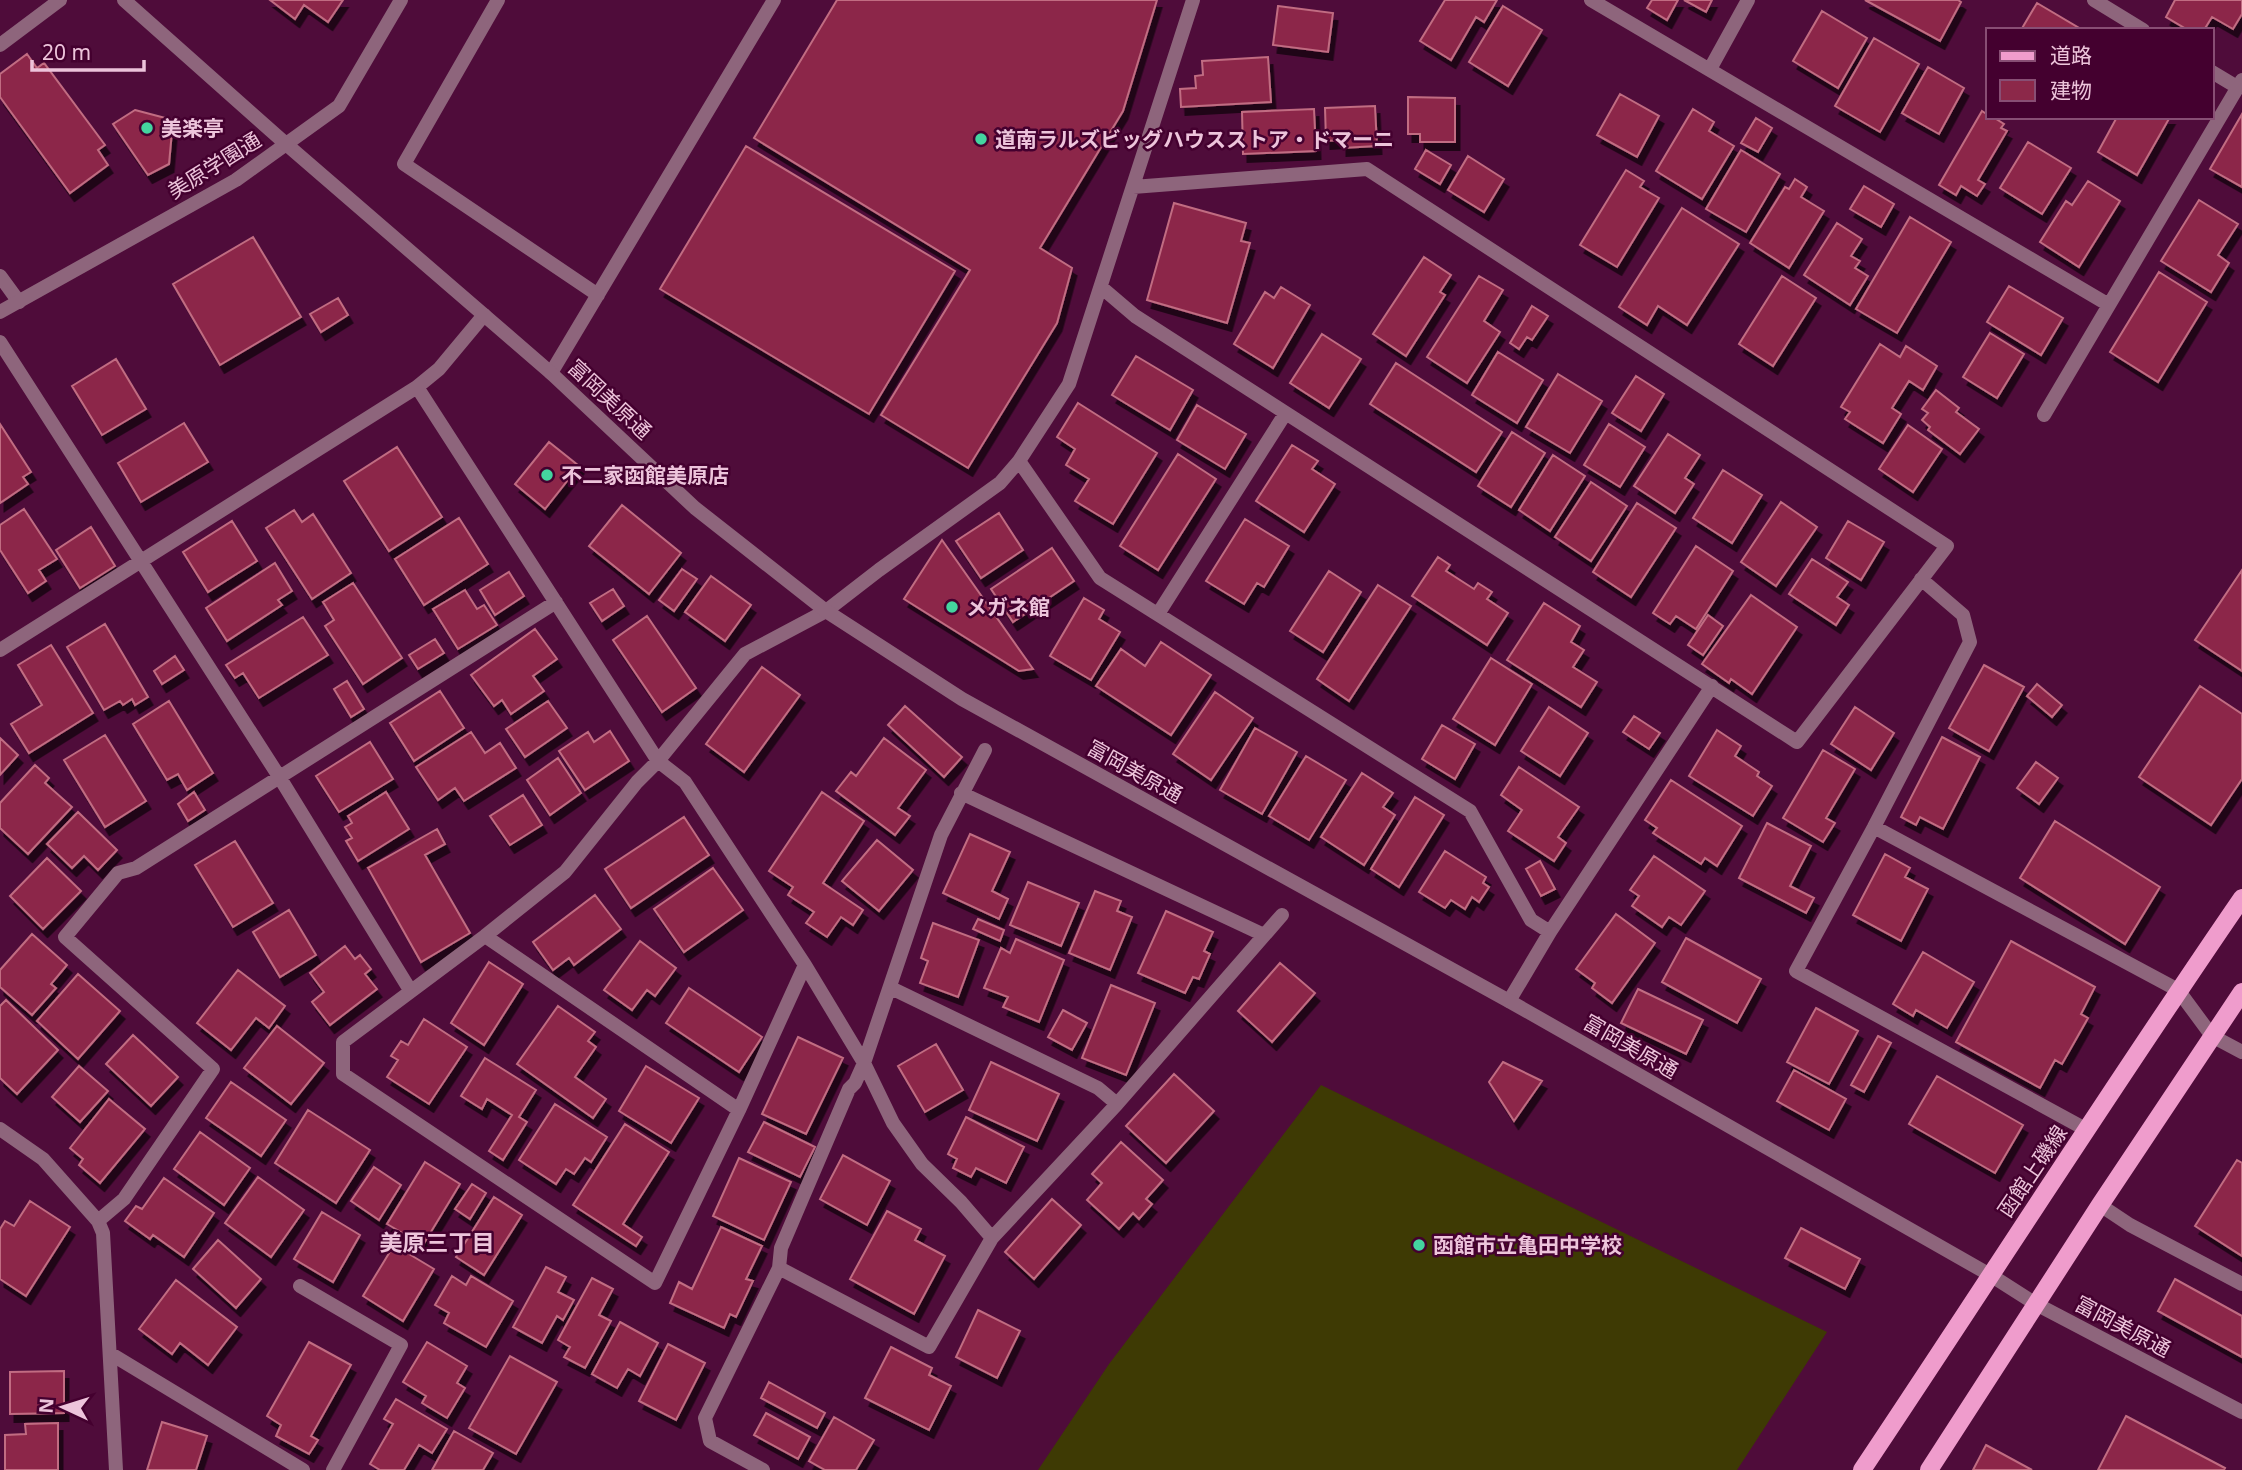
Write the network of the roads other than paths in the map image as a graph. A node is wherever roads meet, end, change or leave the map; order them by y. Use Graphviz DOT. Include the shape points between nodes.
graph roads {
  1 [pos="60,0"];
  2 [pos="124,0"];
  3 [pos="401,0"];
  4 [pos="498,0"];
  5 [pos="774,0"];
  6 [pos="1193,0"];
  7 [pos="1591,0"];
  8 [pos="1748,0"];
  9 [pos="2094,0"];
  10 [pos="2140,28"];
  11 [pos="0,45"];
  12 [pos="1710,69"];
  13 [pos="2214,73"];
  14 [pos="2240,83"];
  15 [pos="286,144"];
  16 [pos="1133,187"];
  17 [pos="0,276"];
  18 [pos="1101,287"];
  19 [pos="598,295"];
  20 [pos="19,302"];
  21 [pos="2109,305"];
  22 [pos="0,312"];
  23 [pos="484,315"];
  24 [pos="0,342"];
  25 [pos="551,373"];
  26 [pos="417,387"];
  27 [pos="1285,414"];
  28 [pos="2044,415"];
  29 [pos="1019,461"];
  30 [pos="140,561"];
  31 [pos="1921,579"];
  32 [pos="556,602"];
  33 [pos="826,611"];
  34 [pos="1158,614"];
  35 [pos="0,650"];
  36 [pos="1712,686"];
  37 [pos="985,750"];
  38 [pos="658,761"];
  39 [pos="280,778"];
  40 [pos="961,793"];
  41 [pos="1874,827"];
  42 [pos="2242,898"];
  43 [pos="1282,915"];
  44 [pos="1550,932"];
  45 [pos="1264,935"];
  46 [pos="485,936"];
  47 [pos="805,965"];
  48 [pos="891,988"];
  49 [pos="410,990"];
  50 [pos="2178,990"];
  51 [pos="2242,992"];
  52 [pos="1509,1001"];
  53 [pos="2212,1036"];
  54 [pos="2242,1052"];
  55 [pos="864,1063"];
  56 [pos="1117,1104"];
  57 [pos="739,1111"];
  58 [pos="0,1129"];
  59 [pos="2087,1130"];
  60 [pos="2100,1205"];
  61 [pos="98,1221"];
  62 [pos="992,1238"];
  63 [pos="779,1268"];
  64 [pos="1992,1276"];
  65 [pos="2242,1284"];
  66 [pos="300,1286"];
  67 [pos="2036,1304"];
  68 [pos="111,1354"];
  69 [pos="2242,1412"];
  70 [pos="116,1470"];
  71 [pos="303,1470"];
  72 [pos="333,1470"];
  73 [pos="763,1470"];
  74 [pos="1861,1470"];
  75 [pos="1929,1470"];
  1 -- 11 [label="street"];
  2 -- 15 [label="street, 富岡美原通"];
  3 -- 15 [label="street, 美原学園通" via="339,106"];
  4 -- 19 [label="street" via="404,164"];
  5 -- 19 [label="street"];
  6 -- 16 [label="street"];
  7 -- 12 [label="street"];
  8 -- 12 [label="street"];
  9 -- 10 [label="street"];
  12 -- 21 [label="street"];
  13 -- 14 [label="street"];
  14 -- 21 [label="street"];
  15 -- 20 [label="street, 美原学園通" via="236,180"];
  15 -- 23 [label="street, 富岡美原通"];
  16 -- 18 [label="street"];
  16 -- 31 [label="street" via="1367,169 1947,546"];
  17 -- 20 [label="street"];
  18 -- 27 [label="street" via="1135,316"];
  18 -- 29 [label="street" via="1069,384"];
  19 -- 25 [label="street"];
  20 -- 22 [label="street, 美原学園通"];
  21 -- 28 [label="street"];
  23 -- 25 [label="street, 富岡美原通"];
  23 -- 26 [label="street" via="439,369"];
  24 -- 30 [label="street"];
  25 -- 33 [label="street, 富岡美原通" via="695,508"];
  26 -- 30 [label="street"];
  26 -- 32 [label="street"];
  27 -- 34 [label="street"];
  27 -- 36 [label="street"];
  29 -- 33 [label="street" via="1000,483"];
  29 -- 34 [label="street" via="1100,578"];
  30 -- 35 [label="street"];
  30 -- 39 [label="street"];
  31 -- 36 [label="street" via="1797,742"];
  31 -- 41 [label="street" via="1963,615 1970,642"];
  32 -- 38 [label="street"];
  32 -- 39 [label="street"];
  33 -- 38 [label="street" via="745,654"];
  33 -- 52 [label="street, 富岡美原通" via="962,699"];
  34 -- 44 [label="street" via="1470,811 1531,920"];
  36 -- 44 [label="street"];
  37 -- 40 [label="street"];
  38 -- 46 [label="street" via="565,872"];
  38 -- 47 [label="street" via="685,782"];
  39 -- 49 [label="street"];
  39 -- 61 [label="street" via="136,868 118,873 65,937 213,1069 124,1199"];
  40 -- 45 [label="street"];
  40 -- 48 [label="street" via="942,835"];
  41 -- 50 [label="street"];
  41 -- 59 [label="street" via="1796,971"];
  42 -- 50 [label="main road, 函館上磯線"];
  43 -- 45 [label="street"];
  44 -- 52 [label="street"];
  45 -- 56 [label="street"];
  46 -- 49 [label="street"];
  46 -- 57 [label="street"];
  47 -- 55 [label="street"];
  47 -- 57 [label="street"];
  48 -- 55 [label="street"];
  48 -- 56 [label="street" via="1098,1088"];
  49 -- 57 [label="street" via="342,1042 343,1074 655,1283"];
  50 -- 53 [label="street"];
  50 -- 59 [label="main road, 函館上磯線"];
  51 -- 53 [label="main road"];
  52 -- 64 [label="street, 富岡美原通"];
  53 -- 54 [label="street"];
  53 -- 60 [label="main road"];
  55 -- 62 [label="street" via="893,1123 922,1164"];
  55 -- 63 [label="street" via="780,1248"];
  56 -- 62 [label="street"];
  58 -- 61 [label="street" via="43,1159"];
  59 -- 64 [label="main road, 函館上磯線"];
  60 -- 65 [label="street"];
  60 -- 67 [label="main road"];
  61 -- 68 [label="street" via="103,1233"];
  62 -- 63 [label="street" via="929,1347"];
  63 -- 73 [label="street" via="705,1418 710,1441"];
  64 -- 67 [label="street, 富岡美原通"];
  64 -- 74 [label="main road, 函館上磯線"];
  66 -- 72 [label="street" via="401,1345"];
  67 -- 69 [label="street, 富岡美原通"];
  67 -- 75 [label="main road"];
  68 -- 70 [label="street"];
  68 -- 71 [label="street"];
}
